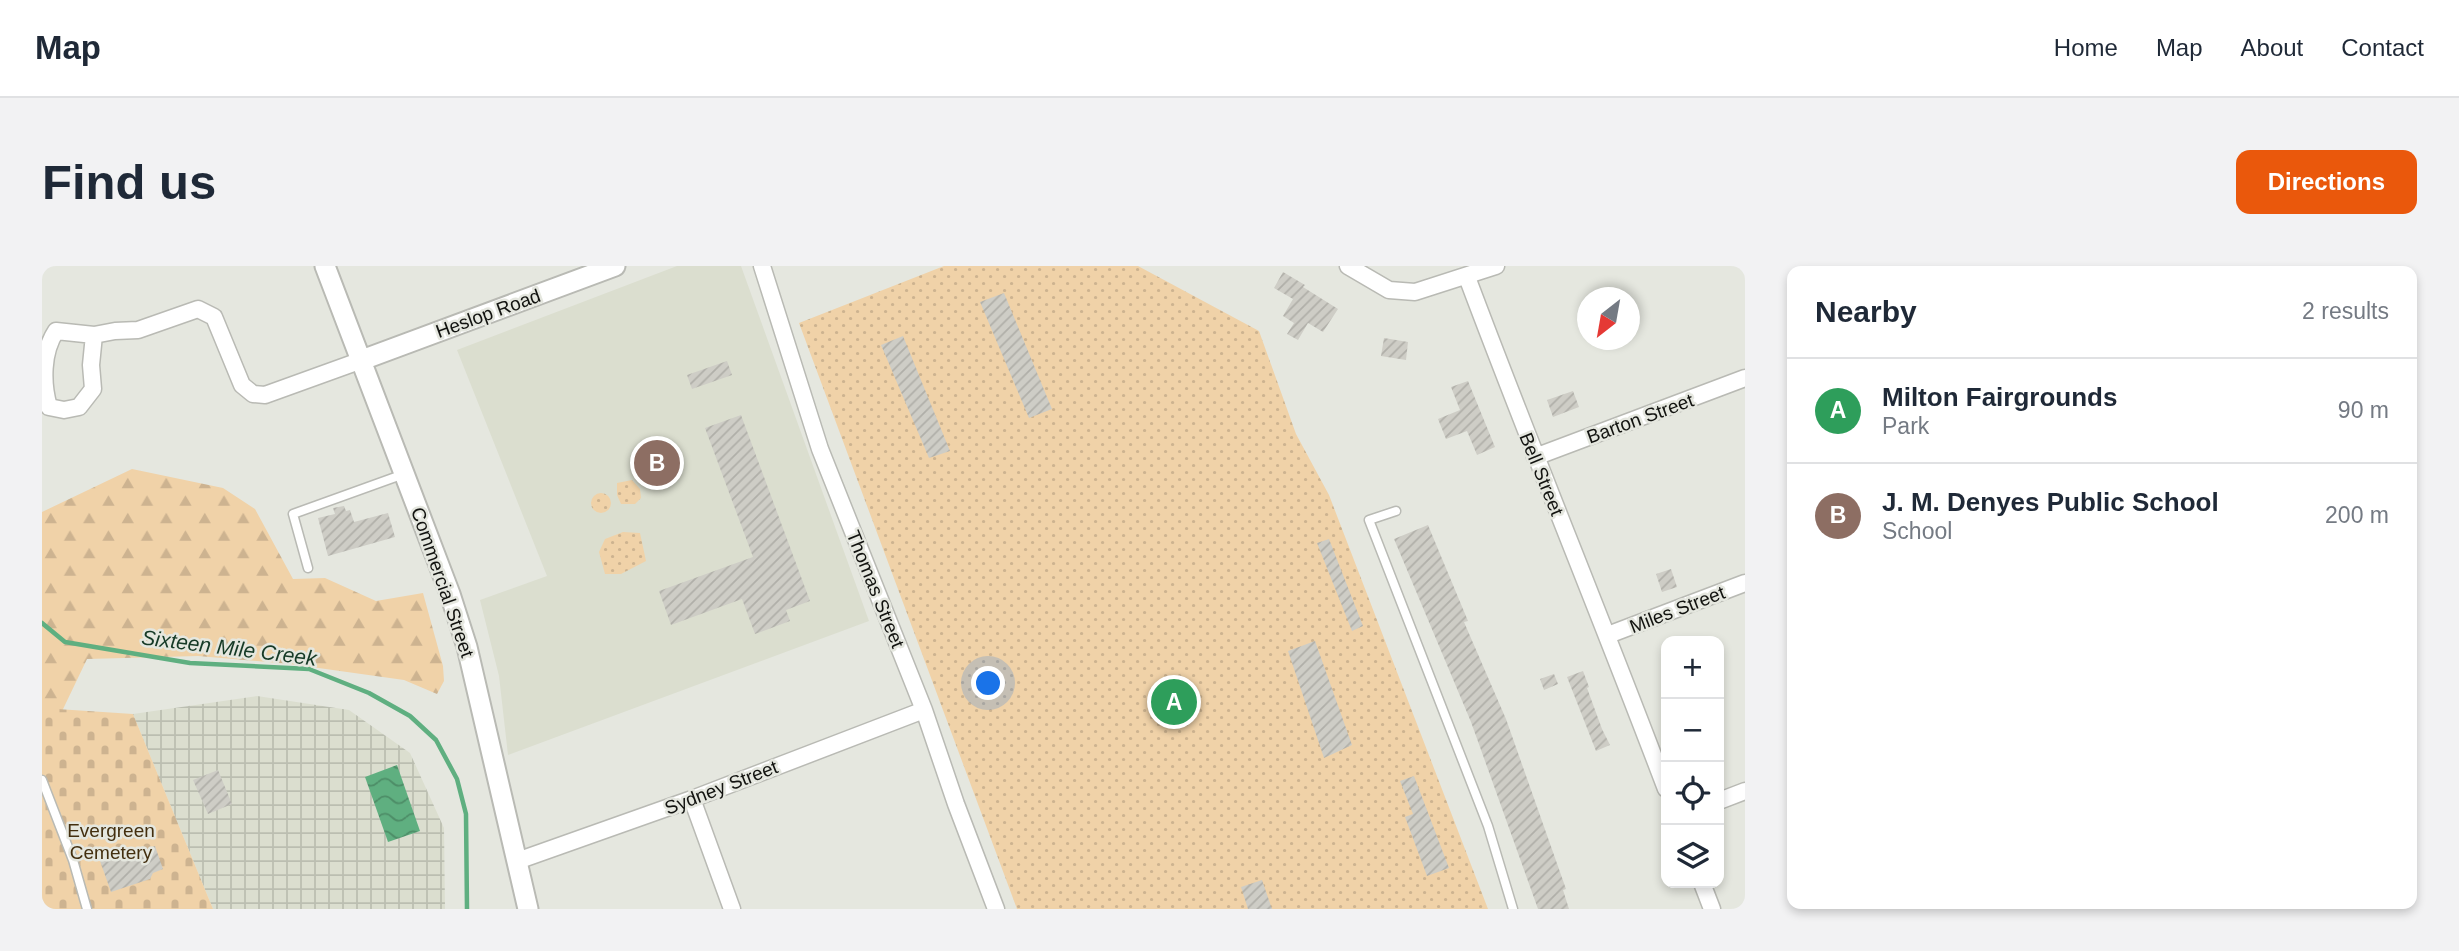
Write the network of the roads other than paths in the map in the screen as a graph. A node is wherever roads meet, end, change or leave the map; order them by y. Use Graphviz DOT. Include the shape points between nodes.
graph roads {
  1 [pos="325,266"];
  2 [pos="615,266"];
  3 [pos="762,266"];
  4 [pos="1348,266"];
  5 [pos="1496,266"];
  6 [pos="1466,276"];
  7 [pos="94,335"];
  8 [pos="362,360"];
  9 [pos="1745,378"];
  10 [pos="1535,457"];
  11 [pos="404,474"];
  12 [pos="1396,511"];
  13 [pos="309,568"];
  14 [pos="1745,583"];
  15 [pos="1608,635"];
  16 [pos="924,710"];
  17 [pos="1661,776"];
  18 [pos="42,780"];
  19 [pos="1745,791"];
  20 [pos="692,799"];
  21 [pos="1724,799"];
  22 [pos="517,860"];
  23 [pos="1704,888"];
  24 [pos="87,909"];
  25 [pos="527,909"];
  26 [pos="732,909"];
  27 [pos="996,909"];
  28 [pos="1513,909"];
  29 [pos="1712,909"];
  1 -- 8 [label="street, Commercial Street"];
  2 -- 8 [label="street, Heslop Road"];
  3 -- 16 [label="street, Thomas Street" via="820,449"];
  4 -- 6 [label="street" via="1401,292"];
  5 -- 6 [label="street"];
  6 -- 10 [label="street, Bell Street"];
  7 -- 7 [label="street" via="93,389 79,407 50,407 44,392 47,343 56,331"];
  7 -- 8 [label="street" via="138,330 198,309 214,317 242,385 253,394 265,395"];
  8 -- 11 [label="street, Commercial Street"];
  9 -- 10 [label="street, Barton Street"];
  10 -- 15 [label="street, Bell Street"];
  11 -- 13 [label="lane" via="293,514"];
  11 -- 22 [label="street, Commercial Street" via="467,646"];
  12 -- 28 [label="lane" via="1369,520 1488,826"];
  14 -- 15 [label="street, Miles Street"];
  15 -- 17 [label="street, Bell Street"];
  16 -- 20 [label="street, Sydney Street"];
  16 -- 27 [label="street, Thomas Street"];
  18 -- 24 [label="lane"];
  19 -- 21 [label="street"];
  20 -- 22 [label="street, Sydney Street"];
  20 -- 26 [label="street"];
  22 -- 25 [label="street, Commercial Street"];
  23 -- 29 [label="street"];
}
